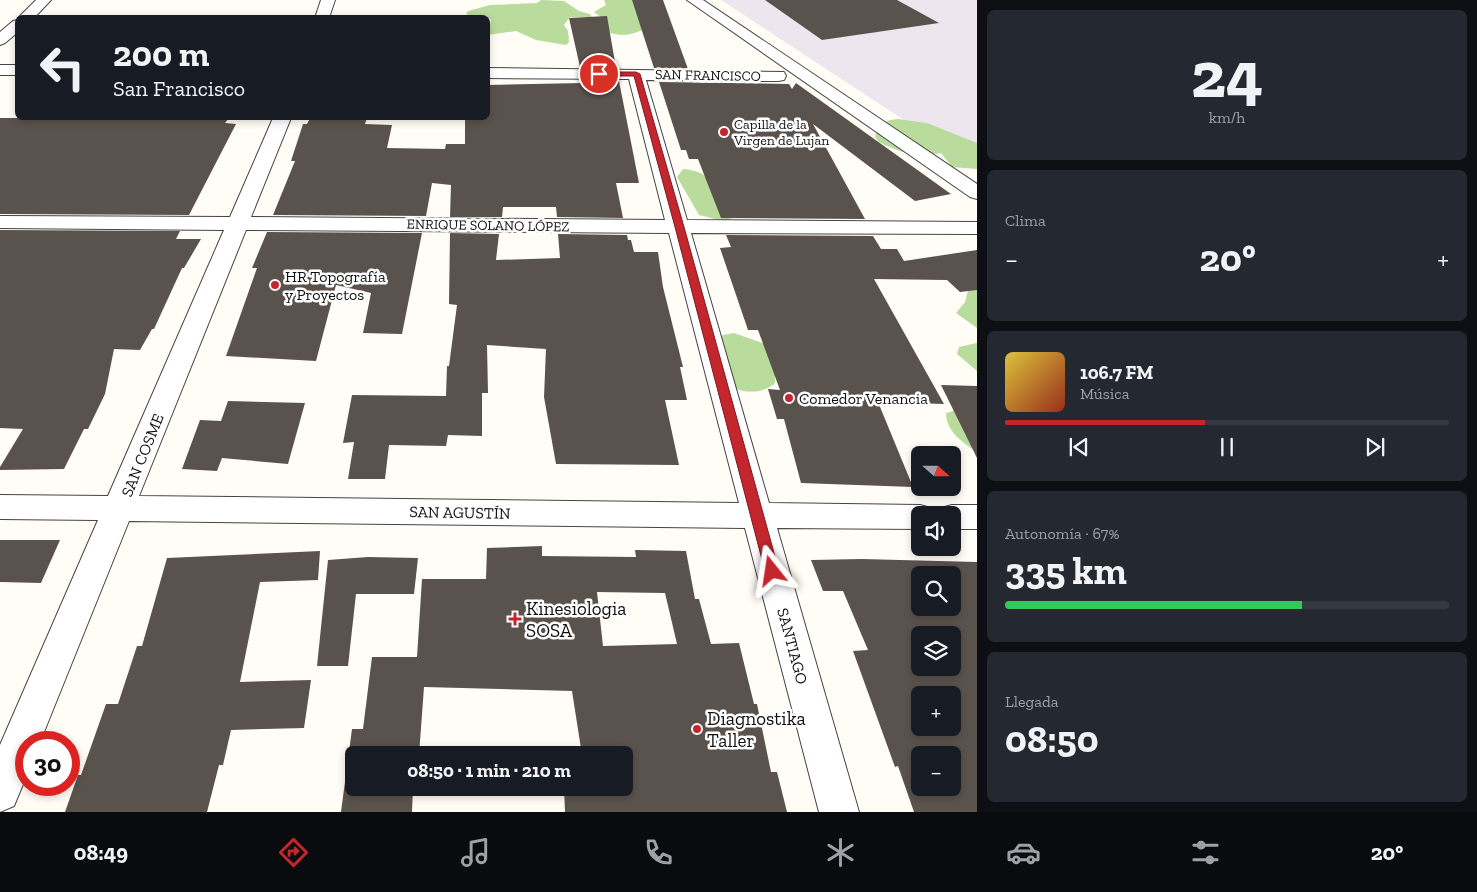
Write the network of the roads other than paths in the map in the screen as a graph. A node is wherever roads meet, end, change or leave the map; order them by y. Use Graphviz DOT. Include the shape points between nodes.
graph roads {
  1 [pos="44,0"];
  2 [pos="328,0"];
  3 [pos="694,0"];
  4 [pos="28,15"];
  5 [pos="323,15"];
  6 [pos="15,27"];
  7 [pos="0,40"];
  8 [pos="0,70"];
  9 [pos="15,70"];
  10 [pos="490,73"];
  11 [pos="636,74"];
  12 [pos="778,76"];
  13 [pos="281,120"];
  14 [pos="977,193"];
  15 [pos="0,222"];
  16 [pos="238,223"];
  17 [pos="680,227"];
  18 [pos="977,228"];
  19 [pos="0,507"];
  20 [pos="120,509"];
  21 [pos="756,516"];
  22 [pos="911,517"];
  23 [pos="961,517"];
  24 [pos="977,517"];
  25 [pos="0,792"];
  26 [pos="839,812"];
  1 -- 4 [label="street"];
  2 -- 5 [label="street"];
  3 -- 14 [label="street"];
  6 -- 7 [label="street"];
  8 -- 9 [label="street"];
  10 -- 11 [label="street, SAN FRANCISCO"];
  11 -- 12 [label="street, SAN FRANCISCO"];
  11 -- 17 [label="street, SANTIAGO"];
  13 -- 16 [label="street, SAN COSME"];
  15 -- 16 [label="street, ENRIQUE SOLANO LÓPEZ"];
  16 -- 17 [label="street, ENRIQUE SOLANO LÓPEZ"];
  16 -- 20 [label="street, SAN COSME"];
  17 -- 18 [label="street, ENRIQUE SOLANO LÓPEZ"];
  17 -- 21 [label="street, SANTIAGO"];
  19 -- 20 [label="street, SAN AGUSTÍN"];
  20 -- 21 [label="street, SAN AGUSTÍN"];
  20 -- 25 [label="street, SAN COSME"];
  21 -- 22 [label="street, SAN AGUSTÍN"];
  21 -- 26 [label="street, SANTIAGO"];
  23 -- 24 [label="street"];
}
